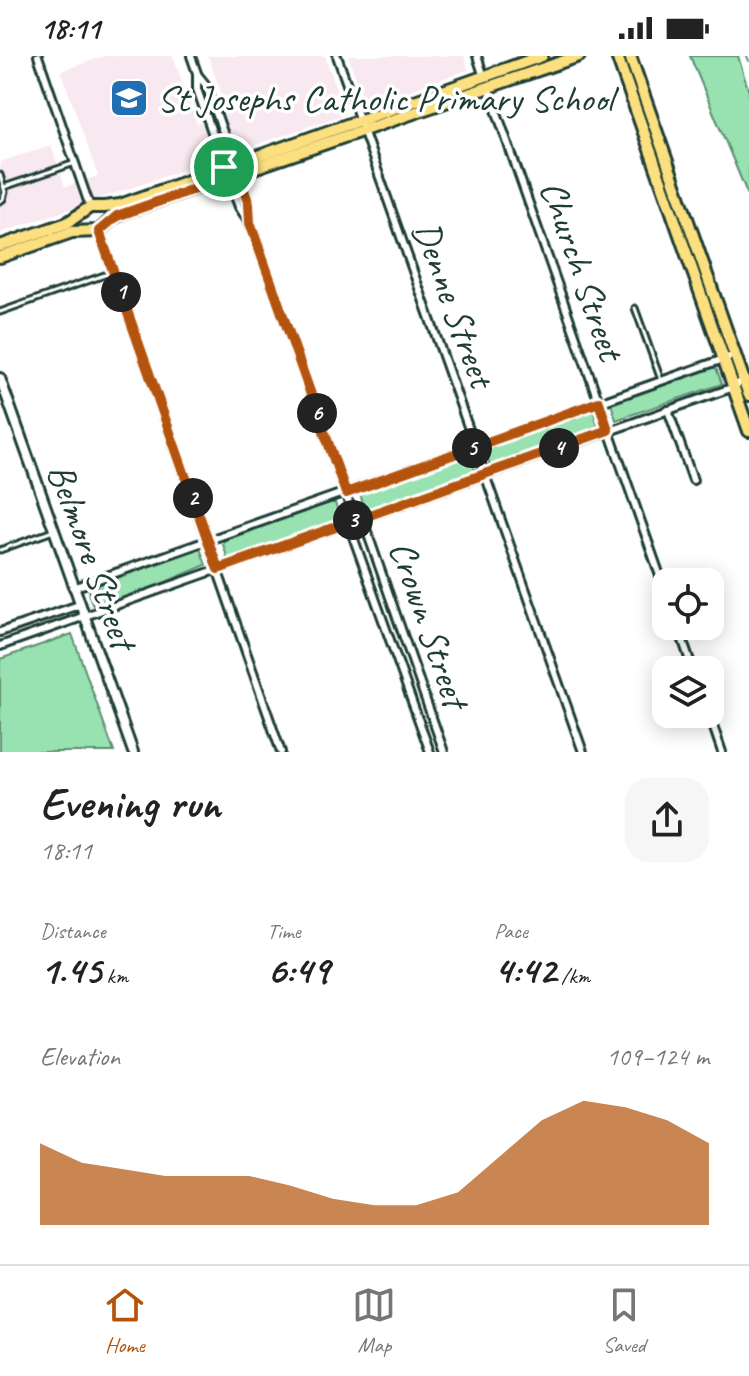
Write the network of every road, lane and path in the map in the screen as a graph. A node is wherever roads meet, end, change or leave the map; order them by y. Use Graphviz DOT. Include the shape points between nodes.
graph roads {
  1 [pos="38,56"];
  2 [pos="191,56"];
  3 [pos="337,56"];
  4 [pos="477,56"];
  5 [pos="542,56"];
  6 [pos="579,56"];
  7 [pos="617,56"];
  8 [pos="630,56"];
  9 [pos="486,82"];
  10 [pos="361,125"];
  11 [pos="76,163"];
  12 [pos="231,170"];
  13 [pos="0,175"];
  14 [pos="4,187"];
  15 [pos="0,201"];
  16 [pos="90,209"];
  17 [pos="107,223"];
  18 [pos="93,231"];
  19 [pos="0,246"];
  20 [pos="0,257"];
  21 [pos="114,271"];
  22 [pos="635,308"];
  23 [pos="0,312"];
  24 [pos="730,357"];
  25 [pos="740,372"];
  26 [pos="0,378"];
  27 [pos="661,380"];
  28 [pos="734,387"];
  29 [pos="749,395"];
  30 [pos="599,402"];
  31 [pos="668,410"];
  32 [pos="608,430"];
  33 [pos="749,431"];
  34 [pos="475,446"];
  35 [pos="485,475"];
  36 [pos="693,480"];
  37 [pos="346,493"];
  38 [pos="355,520"];
  39 [pos="53,531"];
  40 [pos="209,542"];
  41 [pos="0,550"];
  42 [pos="657,568"];
  43 [pos="218,569"];
  44 [pos="73,588"];
  45 [pos="79,605"];
  46 [pos="83,616"];
  47 [pos="0,632"];
  48 [pos="0,646"];
  49 [pos="714,728"];
  50 [pos="133,752"];
  51 [pos="281,752"];
  52 [pos="430,752"];
  53 [pos="444,752"];
  54 [pos="583,752"];
  55 [pos="722,752"];
  1 -- 11 [label="street"];
  2 -- 12 [label="street, Crown Street" via="197,89"];
  3 -- 10 [label="street, Denne Street"];
  4 -- 9 [label="street, Church Street"];
  5 -- 9 [label="main road"];
  6 -- 9 [label="main road"];
  7 -- 24 [label="main road"];
  8 -- 24 [label="main road"];
  9 -- 10 [label="main road"];
  9 -- 30 [label="street, Church Street"];
  10 -- 12 [label="main road"];
  10 -- 34 [label="street, Denne Street"];
  11 -- 14 [label="lane"];
  11 -- 16 [label="street"];
  12 -- 16 [label="main road" via="120,205"];
  12 -- 17 [label="main road"];
  12 -- 37 [label="street, Crown Street" via="239,207 250,223"];
  13 -- 14 [label="lane"];
  14 -- 15 [label="lane"];
  16 -- 17 [label="main road" via="106,214"];
  16 -- 18 [label="main road" via="81,223"];
  16 -- 19 [label="main road" via="57,227"];
  17 -- 18 [label="main road"];
  18 -- 20 [label="main road" via="65,234"];
  18 -- 21 [label="street"];
  21 -- 23 [label="lane"];
  21 -- 40 [label="street"];
  22 -- 27 [label="lane"];
  24 -- 25 [label="main road"];
  24 -- 27 [label="street"];
  25 -- 28 [label="main road"];
  25 -- 29 [label="main road"];
  26 -- 39 [label="street, Belmore Street"];
  27 -- 30 [label="street"];
  28 -- 31 [label="street"];
  28 -- 33 [label="main road"];
  30 -- 32 [label="street, Church Street"];
  30 -- 34 [label="street"];
  31 -- 32 [label="street"];
  31 -- 36 [label="street"];
  32 -- 35 [label="street"];
  32 -- 42 [label="street, Church Street"];
  34 -- 35 [label="street, Denne Street"];
  34 -- 37 [label="street"];
  35 -- 38 [label="street"];
  35 -- 54 [label="street, Denne Street"];
  37 -- 38 [label="street, Crown Street"];
  37 -- 40 [label="street"];
  38 -- 43 [label="street"];
  38 -- 52 [label="street, Crown Street" via="350,528"];
  38 -- 53 [label="street, Crown Street" via="364,523"];
  39 -- 41 [label="lane"];
  39 -- 44 [label="street, Belmore Street"];
  40 -- 43 [label="street"];
  40 -- 44 [label="street"];
  43 -- 46 [label="street"];
  43 -- 51 [label="street"];
  44 -- 45 [label="street, Belmore Street"];
  45 -- 46 [label="street, Belmore Street"];
  45 -- 47 [label="street"];
  46 -- 48 [label="street"];
  46 -- 50 [label="street, Belmore Street"];
  49 -- 55 [label="street"];
}
